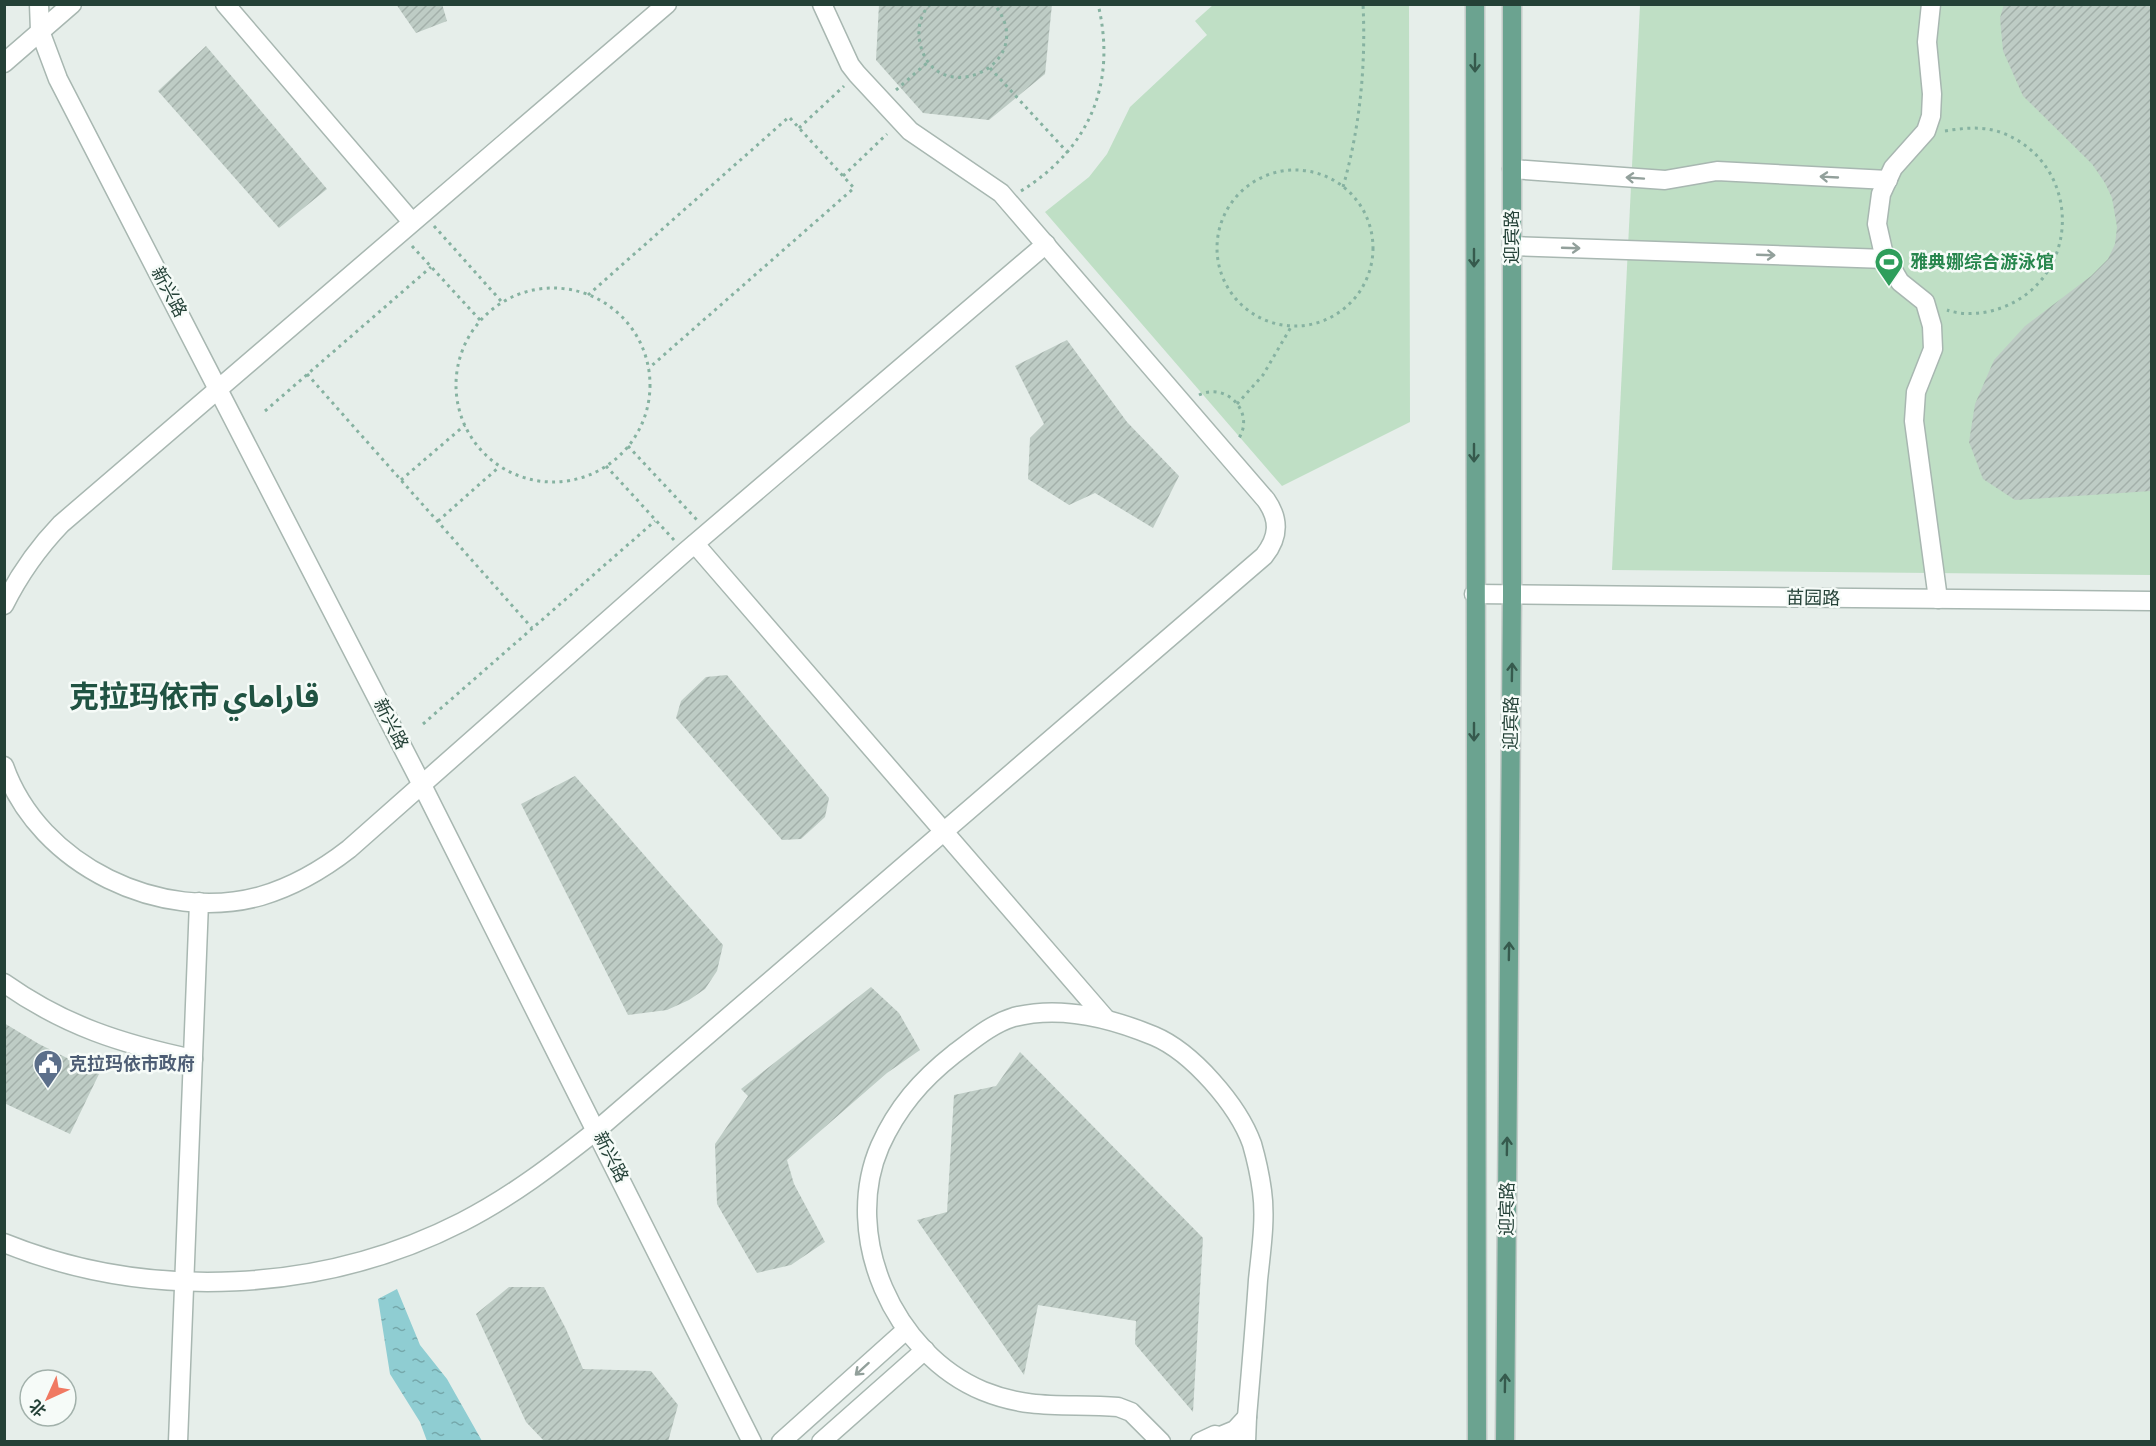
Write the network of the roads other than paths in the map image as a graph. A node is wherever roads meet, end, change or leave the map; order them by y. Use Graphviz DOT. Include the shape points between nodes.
graph roads {
  1 [pos="39,4"];
  2 [pos="72,4"];
  3 [pos="225,4"];
  4 [pos="667,4"];
  5 [pos="822,4"];
  6 [pos="1475,4"];
  7 [pos="1512,4"];
  8 [pos="1931,4"];
  9 [pos="40,31"];
  10 [pos="4,63"];
  11 [pos="1512,169"];
  12 [pos="1888,180"];
  13 [pos="411,223"];
  14 [pos="1046,244"];
  15 [pos="1512,246"];
  16 [pos="1886,259"];
  17 [pos="220,389"];
  18 [pos="696,543"];
  19 [pos="1474,594"];
  20 [pos="1512,595"];
  21 [pos="1938,599"];
  22 [pos="2151,601"];
  23 [pos="4,604"];
  24 [pos="4,766"];
  25 [pos="422,785"];
  26 [pos="942,832"];
  27 [pos="199,902"];
  28 [pos="4,983"];
  29 [pos="1106,1019"];
  30 [pos="193,1059"];
  31 [pos="597,1131"];
  32 [pos="4,1243"];
  33 [pos="185,1281"];
  34 [pos="906,1330"];
  35 [pos="925,1350"];
  36 [pos="1247,1417"];
  37 [pos="1229,1438"];
  38 [pos="178,1442"];
  39 [pos="752,1442"];
  40 [pos="781,1442"];
  41 [pos="821,1442"];
  42 [pos="1161,1442"];
  43 [pos="1200,1442"];
  44 [pos="1246,1442"];
  45 [pos="1477,1442"];
  46 [pos="1505,1442"];
  1 -- 9 [label="street, 新兴路"];
  2 -- 9 [label="street"];
  3 -- 13 [label="street"];
  4 -- 13 [label="street"];
  5 -- 14 [label="street" via="850,65 910,131 1007,200"];
  6 -- 19 [label="main road, 迎宾路, one-way"];
  7 -- 11 [label="main road, 迎宾路"];
  8 -- 12 [label="street" via="1927,42 1931,116 1926,131 1893,168"];
  9 -- 10 [label="street"];
  9 -- 17 [label="street, 新兴路" via="58,79"];
  12 -- 11 [label="street, one-way" via="1717,171 1665,180"];
  11 -- 15 [label="main road, 迎宾路"];
  12 -- 16 [label="street" via="1881,194 1877,224"];
  13 -- 17 [label="street"];
  14 -- 18 [label="street"];
  14 -- 26 [label="street" via="1274,510 1277,522 1272,546"];
  15 -- 16 [label="street, one-way"];
  15 -- 20 [label="main road, 迎宾路"];
  16 -- 21 [label="street" via="1900,282 1925,302 1932,326 1933,349 1916,392 1914,421"];
  17 -- 23 [label="street" via="61,524 18,576"];
  17 -- 25 [label="street, 新兴路"];
  18 -- 25 [label="street"];
  18 -- 26 [label="street"];
  19 -- 20 [label="street, 苗园路"];
  19 -- 45 [label="main road, 迎宾路, one-way"];
  20 -- 21 [label="street, 苗园路"];
  46 -- 20 [label="main road, 迎宾路, one-way"];
  21 -- 22 [label="street, 苗园路"];
  24 -- 27 [label="street" via="42,828 95,872 158,897"];
  25 -- 27 [label="street" via="349,849 292,885 260,896"];
  25 -- 31 [label="street, 新兴路"];
  26 -- 29 [label="street"];
  26 -- 31 [label="street"];
  27 -- 30 [label="street"];
  28 -- 30 [label="street" via="66,1021 115,1040"];
  29 -- 34 [label="street" via="1036,1013 986,1029 913,1090 894,1119 879,1149 867,1197 867,1219 876,1265"];
  29 -- 36 [label="street" via="1171,1043 1229,1103 1251,1142 1262,1204"];
  30 -- 33 [label="street"];
  31 -- 33 [label="street" via="492,1206 414,1244 362,1262 310,1273 246,1281"];
  31 -- 39 [label="street, 新兴路"];
  32 -- 33 [label="street" via="122,1275"];
  33 -- 38 [label="street"];
  34 -- 35 [label="street"];
  34 -- 40 [label="street, one-way"];
  35 -- 41 [label="street"];
  35 -- 42 [label="street" via="957,1377 1025,1405 1118,1407 1131,1412"];
  36 -- 37 [label="street"];
  36 -- 44 [label="street"];
  37 -- 43 [label="street" via="1208,1437"];
}
